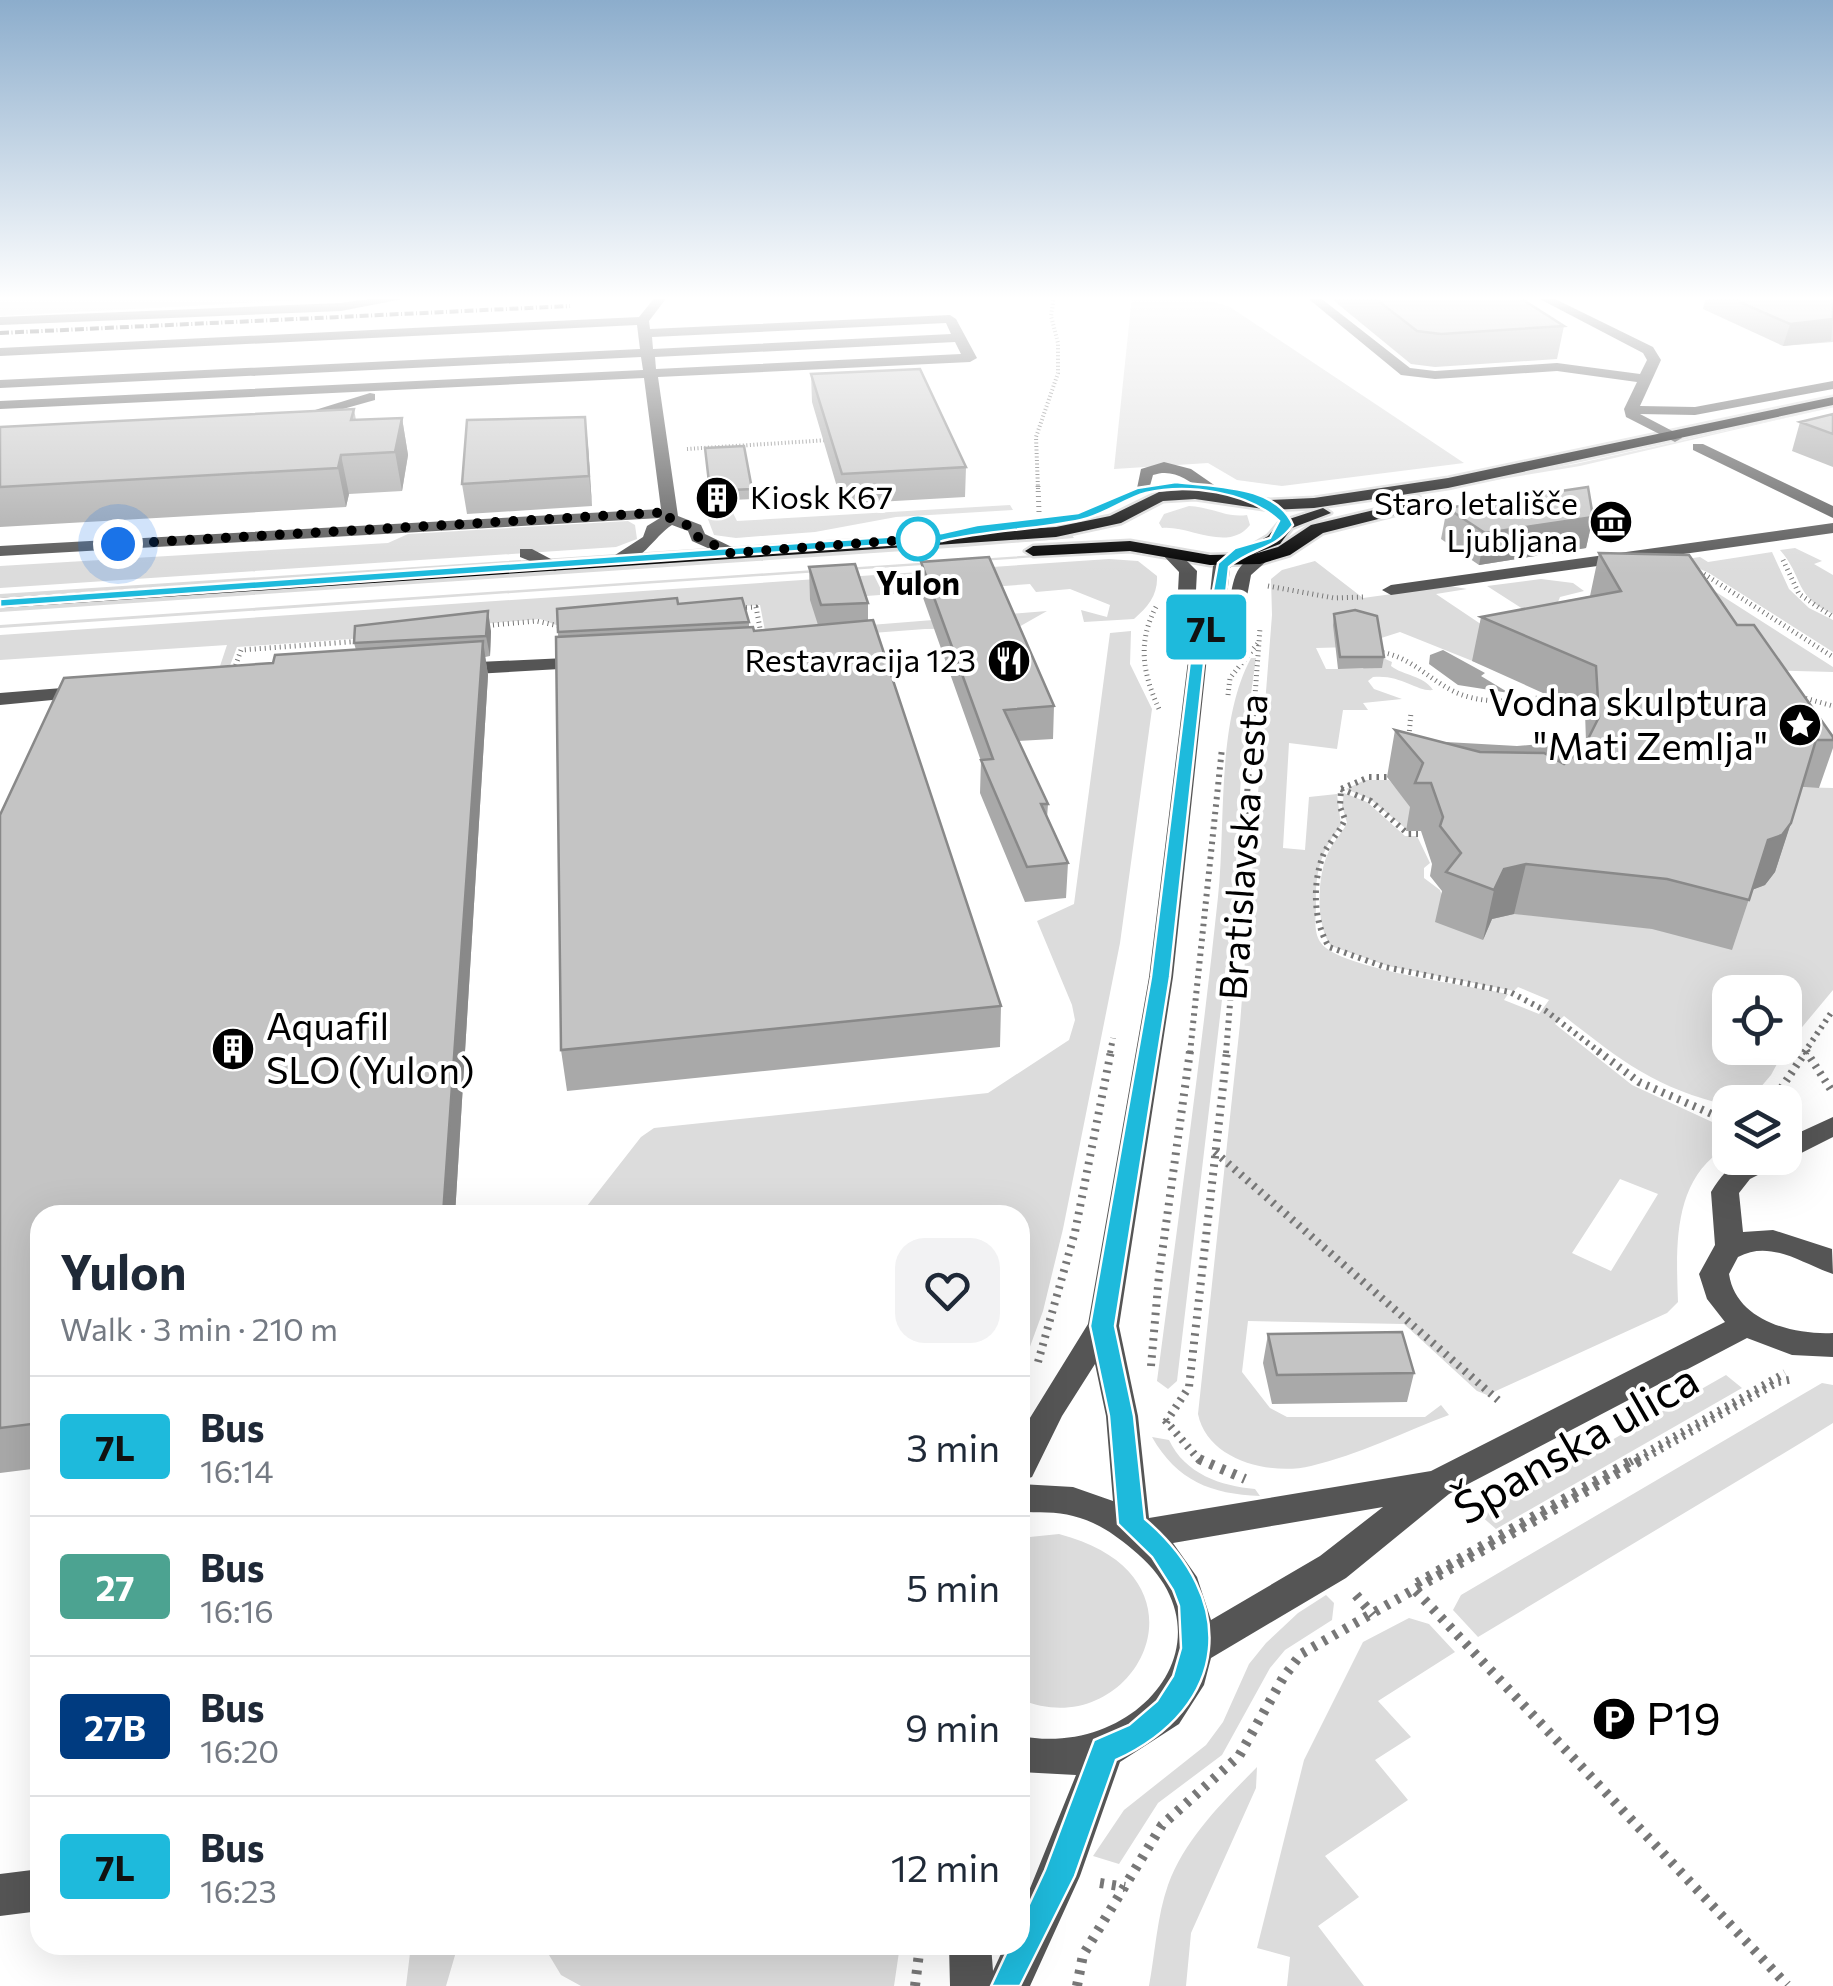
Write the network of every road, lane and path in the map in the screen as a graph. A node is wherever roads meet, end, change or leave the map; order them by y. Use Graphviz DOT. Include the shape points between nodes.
graph roads {
  1 [pos="337,389"];
  2 [pos="400,389"];
  3 [pos="652,389"];
  4 [pos="1053,389"];
  5 [pos="1641,389"];
  6 [pos="1818,389"];
  7 [pos="1833,401"];
  8 [pos="0,405"];
  9 [pos="1632,410"];
  10 [pos="1833,415"];
  11 [pos="269,426"];
  12 [pos="1675,438"];
  13 [pos="832,440"];
  14 [pos="1698,447"];
  15 [pos="661,451"];
  16 [pos="1161,465"];
  17 [pos="1506,471"];
  18 [pos="1210,487"];
  19 [pos="1142,490"];
  20 [pos="1160,492"];
  21 [pos="1249,495"];
  22 [pos="1416,501"];
  23 [pos="1270,505"];
  24 [pos="1833,512"];
  25 [pos="1039,513"];
  26 [pos="670,516"];
  27 [pos="1125,516"];
  28 [pos="1286,525"];
  29 [pos="1833,528"];
  30 [pos="942,537"];
  31 [pos="1754,539"];
  32 [pos="1142,543"];
  33 [pos="0,551"];
  34 [pos="730,553"];
  35 [pos="1169,553"];
  36 [pos="526,554"];
  37 [pos="1660,554"];
  38 [pos="1233,556"];
  39 [pos="1260,559"];
  40 [pos="618,561"];
  41 [pos="555,566"];
  42 [pos="1262,585"];
  43 [pos="1391,590"];
  44 [pos="1165,591"];
  45 [pos="0,603"];
  46 [pos="734,608"];
  47 [pos="0,618"];
  48 [pos="1833,618"];
  49 [pos="482,626"];
  50 [pos="572,626"];
  51 [pos="1200,636"];
  52 [pos="371,640"];
  53 [pos="763,643"];
  54 [pos="1377,652"];
  55 [pos="1833,657"];
  56 [pos="616,661"];
  57 [pos="442,670"];
  58 [pos="230,680"];
  59 [pos="115,690"];
  60 [pos="1228,698"];
  61 [pos="1538,698"];
  62 [pos="0,699"];
  63 [pos="1785,700"];
  64 [pos="1833,706"];
  65 [pos="1411,712"];
  66 [pos="1159,720"];
  67 [pos="1224,736"];
  68 [pos="1408,745"];
  69 [pos="1405,778"];
  70 [pos="1341,790"];
  71 [pos="1418,834"];
  72 [pos="1833,1010"];
  73 [pos="1116,1024"];
  74 [pos="1806,1051"];
  75 [pos="1783,1085"];
  76 [pos="1833,1092"];
  77 [pos="1712,1114"];
  78 [pos="1833,1126"];
  79 [pos="1802,1142"];
  80 [pos="1215,1152"];
  81 [pos="1738,1175"];
  82 [pos="1730,1249"];
  83 [pos="1833,1262"];
  84 [pos="1748,1324"];
  85 [pos="1102,1326"];
  86 [pos="1833,1346"];
  87 [pos="1806,1375"];
  88 [pos="1034,1376"];
  89 [pos="1149,1382"];
  90 [pos="1498,1400"];
  91 [pos="1160,1408"];
  92 [pos="1166,1422"];
  93 [pos="1030,1446"];
  94 [pos="1252,1479"];
  95 [pos="1437,1484"];
  96 [pos="1030,1498"];
  97 [pos="1138,1529"];
  98 [pos="1416,1587"];
  99 [pos="1195,1648"];
  100 [pos="1105,1750"];
  101 [pos="1030,1755"];
  102 [pos="30,1892"];
  103 [pos="0,1896"];
  104 [pos="1030,1939"];
  105 [pos="919,1955"];
  106 [pos="970,1955"];
  107 [pos="1022,1955"];
  108 [pos="914,1986"];
  109 [pos="972,1986"];
  110 [pos="1008,1986"];
  111 [pos="1077,1986"];
  112 [pos="1787,1986"];
  1 -- 8 [label="street"];
  2 -- 11 [label="street"];
  3 -- 15 [label="street"];
  4 -- 25 [label="path" via="1036,437"];
  5 -- 9 [label="street"];
  6 -- 9 [label="street" via="1694,411"];
  7 -- 12 [label="main road"];
  9 -- 12 [label="street" via="1635,420"];
  10 -- 14 [label="main road"];
  12 -- 17 [label="main road"];
  13 -- 15 [label="path"];
  14 -- 22 [label="main road"];
  14 -- 24 [label="street"];
  15 -- 26 [label="street"];
  16 -- 18 [label="street" via="1182,468"];
  16 -- 19 [label="street" via="1146,472"];
  16 -- 20 [label="street"];
  17 -- 21 [label="main road" via="1304,496"];
  17 -- 23 [label="main road"];
  18 -- 20 [label="main road"];
  18 -- 21 [label="main road"];
  19 -- 20 [label="main road"];
  19 -- 30 [label="main road" via="1081,516"];
  20 -- 23 [label="main road"];
  20 -- 27 [label="main road"];
  21 -- 23 [label="main road"];
  22 -- 28 [label="main road" via="1328,512"];
  22 -- 39 [label="main road" via="1317,529"];
  23 -- 28 [label="main road"];
  26 -- 33 [label="street"];
  26 -- 34 [label="street"];
  26 -- 40 [label="street" via="652,539"];
  27 -- 30 [label="main road" via="1056,532"];
  27 -- 32 [label="main road"];
  28 -- 38 [label="main road" via="1274,540"];
  29 -- 31 [label="street"];
  30 -- 34 [label="main road"];
  31 -- 37 [label="street"];
  31 -- 48 [label="path" via="1783,559 1799,594"];
  32 -- 35 [label="main road"];
  32 -- 38 [label="main road"];
  32 -- 47 [label="main road"];
  34 -- 40 [label="main road"];
  35 -- 38 [label="main road"];
  35 -- 51 [label="street, Bratislavska cesta" via="1188,570 1186,610"];
  36 -- 41 [label="street"];
  37 -- 43 [label="street"];
  37 -- 55 [label="path" via="1706,575"];
  38 -- 39 [label="main road"];
  38 -- 51 [label="street, Bratislavska cesta" via="1219,578 1216,612"];
  39 -- 51 [label="street" via="1239,579 1237,614"];
  40 -- 41 [label="main road"];
  41 -- 45 [label="main road"];
  42 -- 43 [label="path" via="1356,599"];
  44 -- 66 [label="path" via="1148,622 1143,673"];
  46 -- 53 [label="path" via="756,607"];
  49 -- 50 [label="path"];
  51 -- 85 [label="street, Bratislavska cesta" via="1161,977"];
  52 -- 58 [label="path" via="241,650"];
  54 -- 61 [label="path" via="1394,652 1456,693 1502,703"];
  56 -- 57 [label="street"];
  59 -- 62 [label="street"];
  60 -- 80 [label="path, Bratislavska cesta" via="1230,678 1259,642"];
  63 -- 64 [label="path" via="1800,696"];
  65 -- 68 [label="path"];
  67 -- 89 [label="path, Bratislavska cesta" via="1200,988"];
  69 -- 70 [label="path" via="1369,777"];
  70 -- 71 [label="path" via="1371,801 1408,834"];
  70 -- 77 [label="path" via="1344,820 1323,855 1318,887 1329,948 1386,968 1510,992 1640,1082"];
  72 -- 74 [label="path"];
  73 -- 88 [label="path" via="1075,1232"];
  74 -- 75 [label="path"];
  74 -- 76 [label="path"];
  78 -- 79 [label="street"];
  80 -- 90 [label="path"];
  80 -- 92 [label="path, Bratislavska cesta" via="1189,1387"];
  81 -- 82 [label="street" via="1725,1192"];
  82 -- 83 [label="street" via="1770,1241"];
  82 -- 84 [label="street" via="1714,1276 1719,1292"];
  84 -- 86 [label="street" via="1779,1340"];
  84 -- 95 [label="street, Španska ulica"];
  85 -- 93 [label="street, Bratislavska cesta"];
  85 -- 97 [label="street, Bratislavska cesta"];
  87 -- 98 [label="path, Španska ulica" via="1778,1382"];
  91 -- 92 [label="path"];
  92 -- 94 [label="path" via="1202,1462"];
  95 -- 97 [label="street, Španska ulica"];
  95 -- 99 [label="street, Španska ulica" via="1333,1567"];
  96 -- 97 [label="street" via="1070,1499"];
  97 -- 99 [label="street" via="1185,1585"];
  98 -- 111 [label="path, Španska ulica" via="1292,1663 1237,1759 1174,1810 1083,1955"];
  98 -- 112 [label="path"];
  99 -- 100 [label="street" via="1168,1710"];
  100 -- 101 [label="street"];
  100 -- 104 [label="street"];
  102 -- 103 [label="street"];
  105 -- 108 [label="path"];
  106 -- 109 [label="street"];
  107 -- 110 [label="street"];
}
